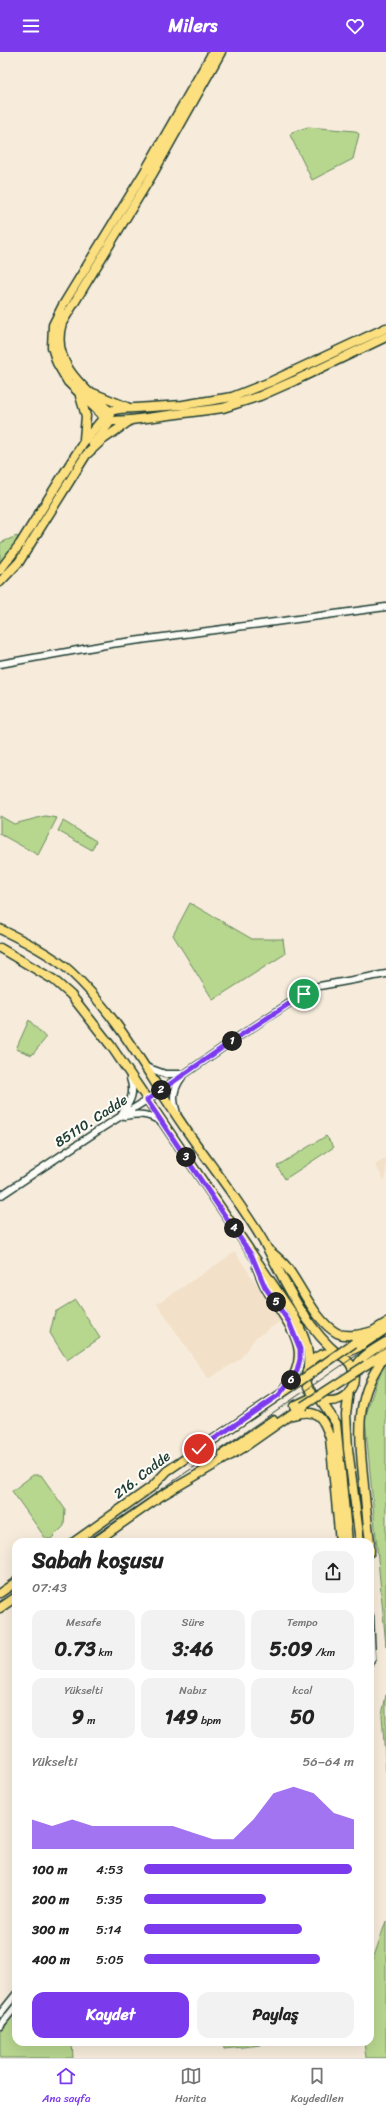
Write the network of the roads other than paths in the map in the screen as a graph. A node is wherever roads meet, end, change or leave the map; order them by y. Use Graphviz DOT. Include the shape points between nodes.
graph roads {
  1 [pos="213,52"];
  2 [pos="221,52"];
  3 [pos="386,328"];
  4 [pos="386,337"];
  5 [pos="85,389"];
  6 [pos="76,390"];
  7 [pos="133,409"];
  8 [pos="106,414"];
  9 [pos="131,420"];
  10 [pos="111,421"];
  11 [pos="83,443"];
  12 [pos="86,455"];
  13 [pos="0,570"];
  14 [pos="0,582"];
  15 [pos="386,607"];
  16 [pos="0,664"];
  17 [pos="0,929"];
  18 [pos="0,948"];
  19 [pos="386,974"];
  20 [pos="146,1067"];
  21 [pos="129,1073"];
  22 [pos="185,1073"];
  23 [pos="161,1090"];
  24 [pos="147,1100"];
  25 [pos="119,1117"];
  26 [pos="179,1118"];
  27 [pos="162,1122"];
  28 [pos="0,1196"];
  29 [pos="266,1247"];
  30 [pos="252,1256"];
  31 [pos="386,1323"];
  32 [pos="386,1329"];
  33 [pos="373,1332"];
  34 [pos="386,1342"];
  35 [pos="386,1352"];
  36 [pos="339,1354"];
  37 [pos="386,1355"];
  38 [pos="308,1365"];
  39 [pos="354,1375"];
  40 [pos="303,1381"];
  41 [pos="349,1391"];
  42 [pos="279,1395"];
  43 [pos="317,1397"];
  44 [pos="287,1417"];
  45 [pos="153,1486"];
  46 [pos="161,1496"];
  47 [pos="80,1538"];
  48 [pos="101,1538"];
  49 [pos="340,1538"];
  50 [pos="348,1538"];
  51 [pos="359,1538"];
  52 [pos="370,1538"];
  53 [pos="12,1585"];
  54 [pos="0,1593"];
  55 [pos="12,1600"];
  56 [pos="0,1608"];
  57 [pos="12,1999"];
  58 [pos="12,2011"];
  59 [pos="0,2014"];
  60 [pos="0,2026"];
  1 -- 6 [label="main road" via="53,325 52,348 57,363"];
  2 -- 5 [label="main road" via="152,175 62,323 58,344 61,357"];
  3 -- 7 [label="main road" via="232,397 183,405"];
  4 -- 9 [label="main road" via="260,396 223,408"];
  5 -- 7 [label="main road"];
  5 -- 8 [label="main road"];
  6 -- 8 [label="main road"];
  6 -- 11 [label="main road" via="82,400 86,416"];
  7 -- 8 [label="main road" via="119,409"];
  8 -- 10 [label="main road"];
  8 -- 11 [label="main road"];
  9 -- 10 [label="main road"];
  9 -- 12 [label="main road"];
  10 -- 12 [label="main road"];
  11 -- 13 [label="main road" via="20,544"];
  12 -- 14 [label="main road" via="19,562"];
  15 -- 16 [label="street" via="112,644"];
  17 -- 20 [label="main road" via="23,940 69,970 105,1010"];
  18 -- 21 [label="main road" via="54,980 71,995"];
  19 -- 22 [label="street, 85110. Cadde" via="314,987"];
  20 -- 22 [label="street" via="175,1076"];
  20 -- 23 [label="main road"];
  21 -- 24 [label="main road"];
  21 -- 25 [label="street" via="134,1093"];
  22 -- 23 [label="street, 85110. Cadde"];
  22 -- 26 [label="street" via="174,1091 174,1104"];
  23 -- 24 [label="street, 85110. Cadde"];
  23 -- 26 [label="main road"];
  24 -- 25 [label="street, 85110. Cadde"];
  24 -- 27 [label="main road"];
  25 -- 27 [label="street" via="147,1115"];
  25 -- 28 [label="street, 85110. Cadde"];
  26 -- 29 [label="main road" via="235,1197"];
  27 -- 30 [label="main road"];
  29 -- 33 [label="main road" via="286,1266 318,1315 337,1333 347,1336"];
  29 -- 36 [label="main road" via="306,1316"];
  30 -- 38 [label="main road" via="272,1282 302,1332 309,1357"];
  30 -- 42 [label="main road" via="265,1287 289,1322 300,1349 297,1371"];
  31 -- 33 [label="main road, 216. Cadde"];
  32 -- 36 [label="main road" via="359,1347"];
  33 -- 40 [label="main road, 216. Cadde, bridge"];
  34 -- 39 [label="main road" via="363,1357 355,1367"];
  35 -- 44 [label="main road, 216. Cadde, bridge"];
  36 -- 38 [label="main road" via="325,1352"];
  36 -- 39 [label="main road" via="350,1362"];
  37 -- 52 [label="main road" via="372,1375 360,1415 359,1435"];
  38 -- 40 [label="main road"];
  39 -- 41 [label="main road"];
  40 -- 42 [label="main road, 216. Cadde"];
  40 -- 43 [label="main road" via="309,1391"];
  40 -- 45 [label="main road"];
  41 -- 43 [label="main road" via="338,1400"];
  41 -- 51 [label="main road" via="346,1414 348,1449"];
  42 -- 45 [label="main road, 216. Cadde" via="167,1471"];
  43 -- 46 [label="main road" via="299,1402"];
  43 -- 50 [label="main road" via="336,1423"];
  44 -- 46 [label="main road, 216. Cadde" via="243,1448"];
  44 -- 49 [label="main road" via="309,1411 320,1416 325,1424 330,1438"];
  45 -- 47 [label="main road, 216. Cadde"];
  46 -- 48 [label="main road, 216. Cadde"];
  53 -- 54 [label="main road"];
  55 -- 56 [label="main road"];
  57 -- 59 [label="street"];
  58 -- 60 [label="street"];
}
